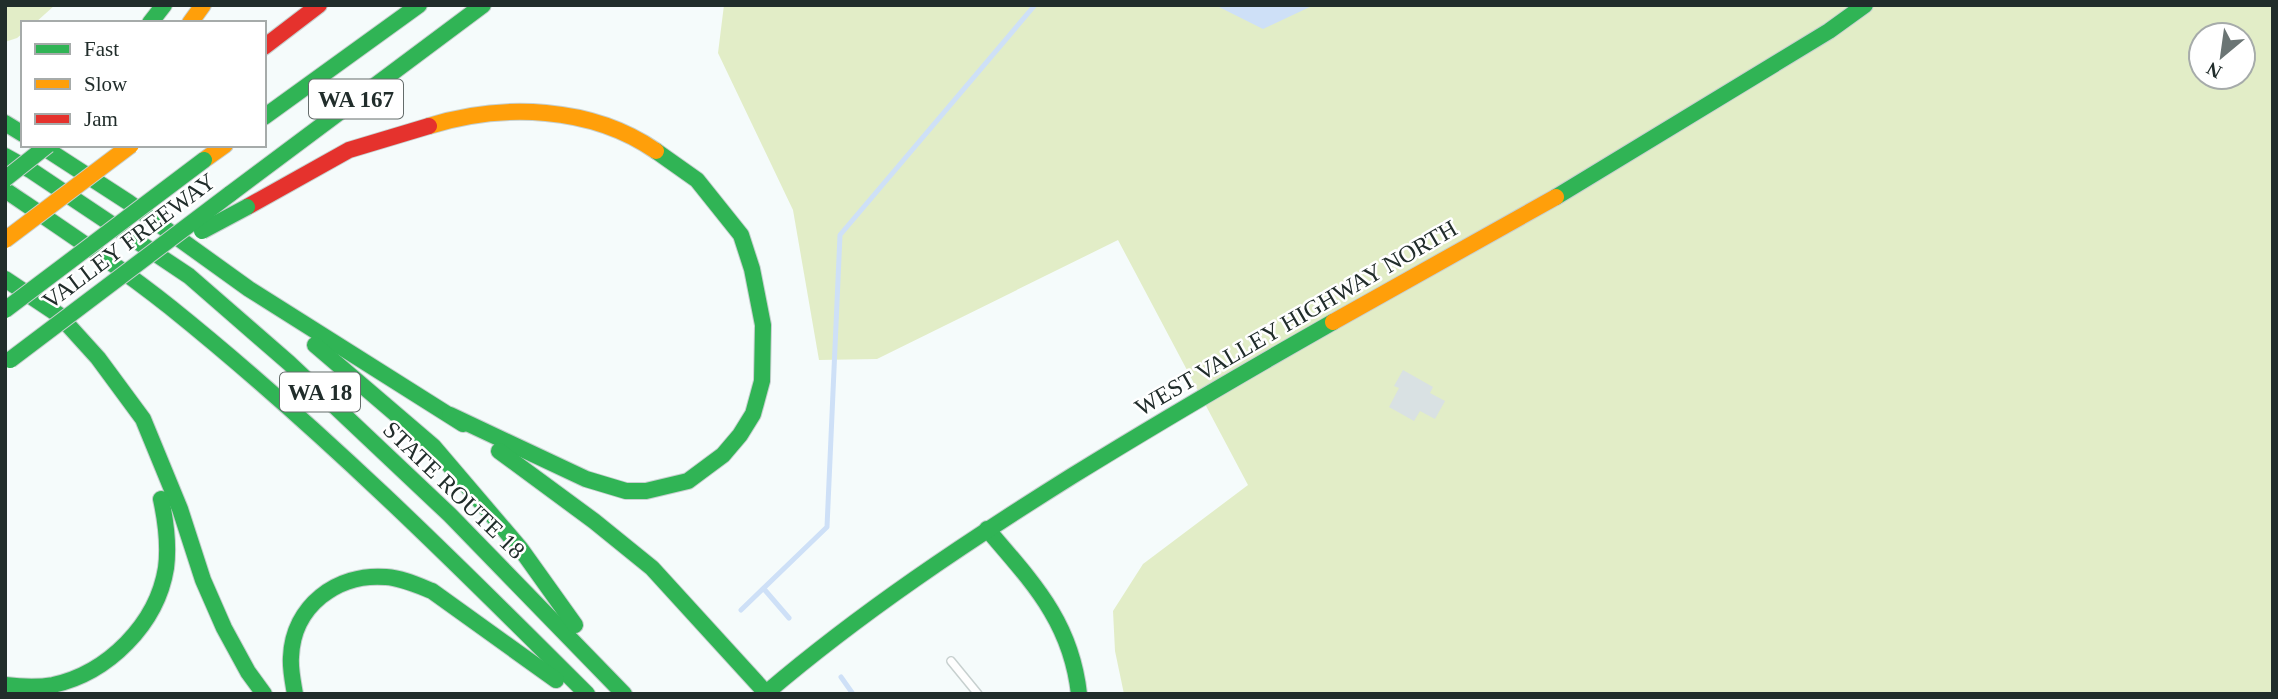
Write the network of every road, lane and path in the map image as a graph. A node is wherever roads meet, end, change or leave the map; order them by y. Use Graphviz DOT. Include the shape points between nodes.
graph roads {
  1 [pos="164,5"];
  2 [pos="203,5"];
  3 [pos="320,5"];
  4 [pos="419,5"];
  5 [pos="483,5"];
  6 [pos="1866,5"];
  7 [pos="152,21"];
  8 [pos="191,21"];
  9 [pos="266,46"];
  10 [pos="266,116"];
  11 [pos="5,123"];
  12 [pos="21,133"];
  13 [pos="28,147"];
  14 [pos="43,147"];
  15 [pos="45,147"];
  16 [pos="128,147"];
  17 [pos="222,147"];
  18 [pos="5,156"];
  19 [pos="5,171"];
  20 [pos="5,179"];
  21 [pos="5,190"];
  22 [pos="5,240"];
  23 [pos="117,277"];
  24 [pos="5,279"];
  25 [pos="249,289"];
  26 [pos="5,310"];
  27 [pos="7,363"];
  28 [pos="450,415"];
  29 [pos="143,419"];
  30 [pos="987,529"];
  31 [pos="951,661"];
  32 [pos="601,669"];
  33 [pos="5,685"];
  34 [pos="766,693"];
  35 [pos="264,694"];
  36 [pos="295,694"];
  37 [pos="575,694"];
  38 [pos="587,694"];
  39 [pos="624,694"];
  40 [pos="978,694"];
  41 [pos="1079,694"];
  1 -- 7 [label="main road"];
  2 -- 8 [label="main road"];
  3 -- 9 [label="main road"];
  4 -- 10 [label="main road"];
  5 -- 23 [label="main road, VALLEY FREEWAY / WA 167, bridge"];
  6 -- 30 [label="main road, WEST VALLEY HIGHWAY NORTH" via="1545,203 1205,394"];
  11 -- 12 [label="main road"];
  13 -- 19 [label="main road"];
  14 -- 25 [label="main road"];
  15 -- 20 [label="main road, bridge"];
  16 -- 22 [label="main road, bridge"];
  17 -- 26 [label="main road, bridge"];
  18 -- 32 [label="main road, STATE ROUTE 18 / WA 18" via="189,276 450,515"];
  21 -- 38 [label="main road, STATE ROUTE 18 / WA 18" via="168,304 281,399 436,543"];
  23 -- 27 [label="main road, VALLEY FREEWAY / WA 167, bridge"];
  23 -- 28 [label="main road, bridge" via="349,150 435,124 506,112 562,113 634,136 697,180 741,236 763,325 762,381 753,414 740,435 723,455 688,481 626,491 586,480"];
  24 -- 29 [label="main road" via="59,315"];
  25 -- 28 [label="main road"];
  25 -- 32 [label="main road" via="433,446 520,548"];
  28 -- 34 [label="main road" via="652,568"];
  29 -- 33 [label="main road" via="168,530 158,594 137,632 87,674 34,688"];
  29 -- 35 [label="main road" via="224,628"];
  30 -- 34 [label="main road, WEST VALLEY HIGHWAY NORTH" via="870,609"];
  30 -- 41 [label="main road" via="1052,609 1074,653"];
  31 -- 40 [label="lane"];
  32 -- 39 [label="main road, STATE ROUTE 18 / WA 18"];
  36 -- 37 [label="main road" via="290,652 306,612 319,595 338,583 378,575 414,581 432,591"];
}
